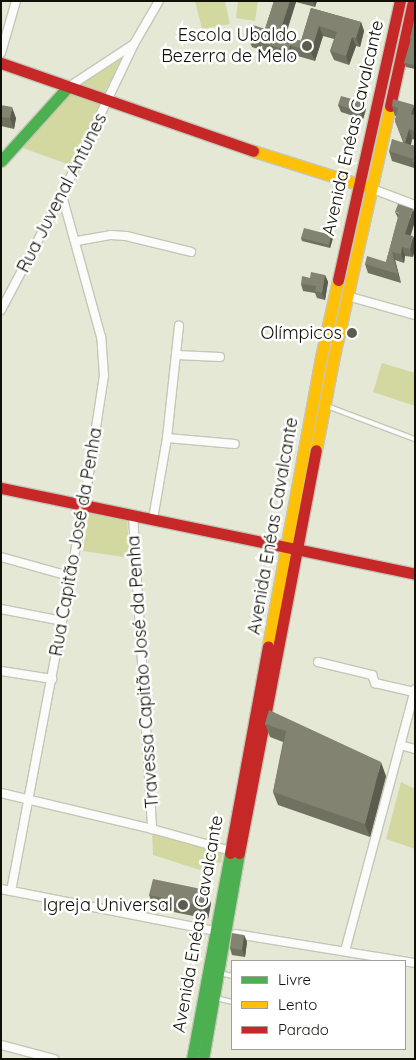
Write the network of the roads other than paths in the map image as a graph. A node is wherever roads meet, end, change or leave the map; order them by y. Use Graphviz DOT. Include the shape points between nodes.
graph roads {
  1 [pos="16,1"];
  2 [pos="159,1"];
  3 [pos="399,1"];
  4 [pos="413,4"];
  5 [pos="134,44"];
  6 [pos="1,52"];
  7 [pos="1,64"];
  8 [pos="391,64"];
  9 [pos="67,88"];
  10 [pos="107,101"];
  11 [pos="1,161"];
  12 [pos="358,184"];
  13 [pos="370,188"];
  14 [pos="62,195"];
  15 [pos="415,205"];
  16 [pos="77,241"];
  17 [pos="191,252"];
  18 [pos="347,296"];
  19 [pos="1,310"];
  20 [pos="415,315"];
  21 [pos="180,326"];
  22 [pos="322,353"];
  23 [pos="177,356"];
  24 [pos="334,356"];
  25 [pos="220,357"];
  26 [pos="325,405"];
  27 [pos="167,438"];
  28 [pos="415,439"];
  29 [pos="235,444"];
  30 [pos="303,485"];
  31 [pos="1,488"];
  32 [pos="84,506"];
  33 [pos="133,515"];
  34 [pos="153,519"];
  35 [pos="292,547"];
  36 [pos="1,557"];
  37 [pos="415,574"];
  38 [pos="69,576"];
  39 [pos="1,609"];
  40 [pos="62,621"];
  41 [pos="318,662"];
  42 [pos="1,671"];
  43 [pos="52,679"];
  44 [pos="414,690"];
  45 [pos="400,745"];
  46 [pos="415,749"];
  47 [pos="1,793"];
  48 [pos="30,800"];
  49 [pos="152,829"];
  50 [pos="234,851"];
  51 [pos="1,889"];
  52 [pos="11,891"];
  53 [pos="220,932"];
  54 [pos="345,951"];
  55 [pos="398,960"];
  56 [pos="214,973"];
  57 [pos="231,976"];
  58 [pos="214,997"];
  59 [pos="231,1002"];
  60 [pos="1,1045"];
  61 [pos="54,1059"];
  62 [pos="192,1059"];
  63 [pos="203,1059"];
  1 -- 6 [label="street"];
  2 -- 5 [label="street, Rua Juvenal Antunes"];
  3 -- 4 [label="street"];
  3 -- 8 [label="main road, Avenida Enéas Cavalcante"];
  4 -- 8 [label="main road, Avenida Enéas Cavalcante"];
  5 -- 9 [label="street"];
  5 -- 10 [label="street, Rua Juvenal Antunes"];
  7 -- 9 [label="main road"];
  8 -- 12 [label="main road, Avenida Enéas Cavalcante"];
  8 -- 13 [label="main road, Avenida Enéas Cavalcante"];
  9 -- 10 [label="main road"];
  9 -- 11 [label="main road"];
  10 -- 12 [label="main road"];
  10 -- 14 [label="street, Rua Juvenal Antunes"];
  12 -- 13 [label="main road"];
  12 -- 22 [label="main road, Avenida Enéas Cavalcante"];
  13 -- 15 [label="street"];
  13 -- 18 [label="main road, Avenida Enéas Cavalcante"];
  14 -- 16 [label="street, Rua Capitão José da Penha"];
  14 -- 19 [label="street, Rua Juvenal Antunes"];
  16 -- 17 [label="street" via="119,236"];
  16 -- 32 [label="street, Rua Capitão José da Penha" via="102,338 104,376"];
  18 -- 20 [label="street"];
  18 -- 24 [label="main road, Avenida Enéas Cavalcante"];
  21 -- 23 [label="street"];
  22 -- 24 [label="main road"];
  22 -- 30 [label="main road, Avenida Enéas Cavalcante"];
  23 -- 25 [label="street"];
  23 -- 27 [label="street"];
  24 -- 26 [label="main road, Avenida Enéas Cavalcante"];
  26 -- 28 [label="lane"];
  26 -- 30 [label="main road, Avenida Enéas Cavalcante"];
  27 -- 29 [label="street"];
  27 -- 34 [label="street"];
  30 -- 35 [label="main road, Avenida Enéas Cavalcante"];
  31 -- 32 [label="main road"];
  32 -- 33 [label="main road"];
  32 -- 38 [label="street, Rua Capitão José da Penha"];
  33 -- 34 [label="main road"];
  33 -- 49 [label="street, Travessa Capitão José da Penha"];
  34 -- 35 [label="main road"];
  35 -- 37 [label="main road"];
  35 -- 50 [label="main road, Avenida Enéas Cavalcante"];
  36 -- 38 [label="street"];
  38 -- 40 [label="street, Rua Capitão José da Penha"];
  39 -- 40 [label="street"];
  40 -- 43 [label="street, Rua Capitão José da Penha"];
  41 -- 44 [label="street" via="372,675 376,683"];
  42 -- 43 [label="street"];
  43 -- 48 [label="street, Rua Capitão José da Penha"];
  44 -- 45 [label="street"];
  45 -- 46 [label="street"];
  45 -- 54 [label="street"];
  47 -- 48 [label="street"];
  48 -- 49 [label="street"];
  48 -- 52 [label="street, Rua Capitão José da Penha"];
  49 -- 50 [label="street"];
  50 -- 53 [label="main road, Avenida Enéas Cavalcante"];
  51 -- 52 [label="street"];
  52 -- 53 [label="street"];
  53 -- 54 [label="street"];
  53 -- 56 [label="main road, Avenida Enéas Cavalcante"];
  54 -- 55 [label="street"];
  56 -- 57 [label="lane"];
  56 -- 58 [label="main road, Avenida Enéas Cavalcante"];
  56 -- 62 [label="main road, Avenida Enéas Cavalcante"];
  58 -- 59 [label="lane"];
  58 -- 63 [label="main road, Avenida Enéas Cavalcante"];
  60 -- 61 [label="street"];
}
